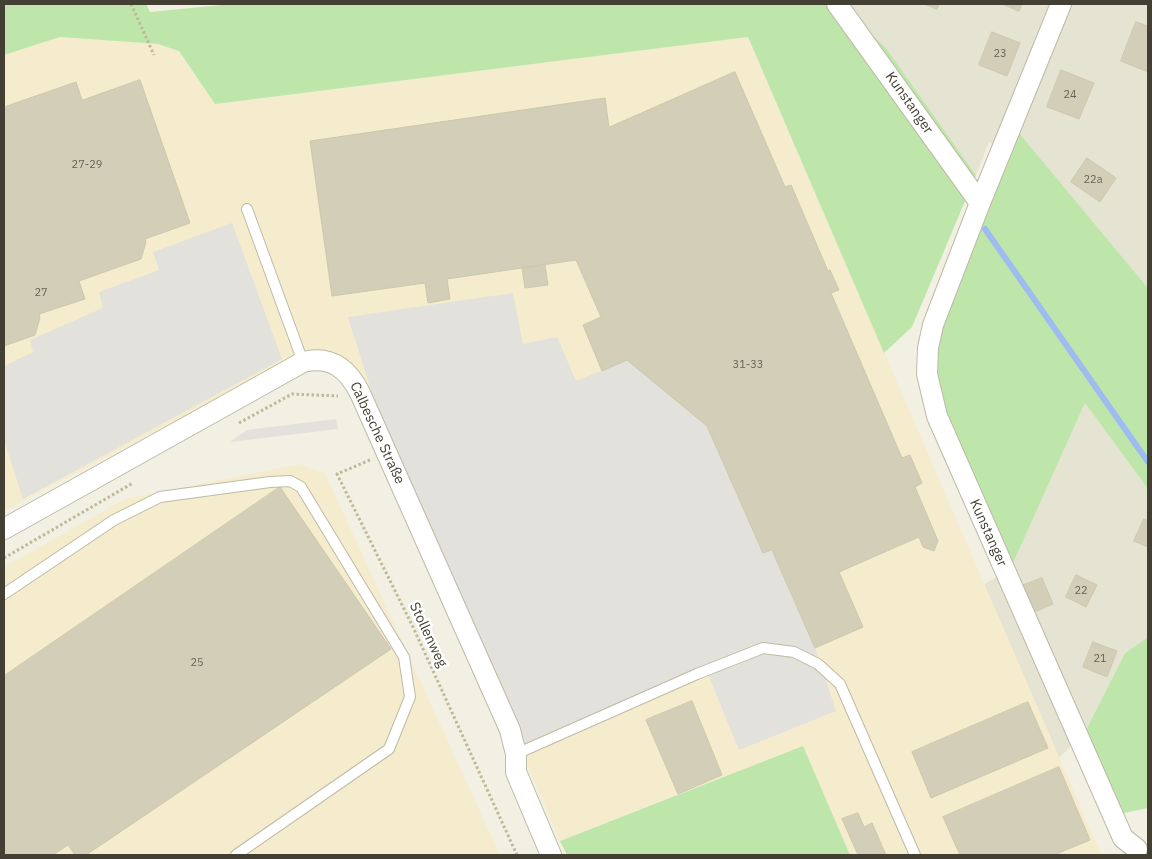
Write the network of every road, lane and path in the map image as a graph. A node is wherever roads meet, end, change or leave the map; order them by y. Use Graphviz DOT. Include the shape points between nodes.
graph roads {
  1 [pos="131,4"];
  2 [pos="837,4"];
  3 [pos="1061,4"];
  4 [pos="154,55"];
  5 [pos="980,203"];
  6 [pos="247,209"];
  7 [pos="303,362"];
  8 [pos="360,393"];
  9 [pos="233,427"];
  10 [pos="386,453"];
  11 [pos="140,478"];
  12 [pos="4,529"];
  13 [pos="4,558"];
  14 [pos="4,594"];
  15 [pos="516,754"];
  16 [pos="1139,849"];
  17 [pos="236,855"];
  18 [pos="517,855"];
  19 [pos="551,855"];
  20 [pos="915,855"];
  1 -- 4 [label="path"];
  2 -- 5 [label="street, Kunstanger"];
  3 -- 5 [label="street, Kunstanger"];
  5 -- 16 [label="street, Kunstanger" via="933,325 928,348 930,394 940,425 1123,838"];
  6 -- 7 [label="lane"];
  7 -- 8 [label="street, Calbesche Straße" via="321,359 337,364 350,376"];
  7 -- 12 [label="street, Calbesche Straße"];
  8 -- 9 [label="path" via="339,396 292,394"];
  8 -- 10 [label="street, Calbesche Straße"];
  10 -- 15 [label="street, Calbesche Straße" via="510,730"];
  10 -- 18 [label="path, Stollenweg" via="337,474 413,627"];
  11 -- 13 [label="path"];
  14 -- 17 [label="lane" via="114,520 160,497 270,482 290,481 301,487 404,657 410,697 388,749"];
  15 -- 19 [label="street, Calbesche Straße" via="516,772"];
  15 -- 20 [label="lane" via="764,648 794,652 818,664 840,684"];
}
